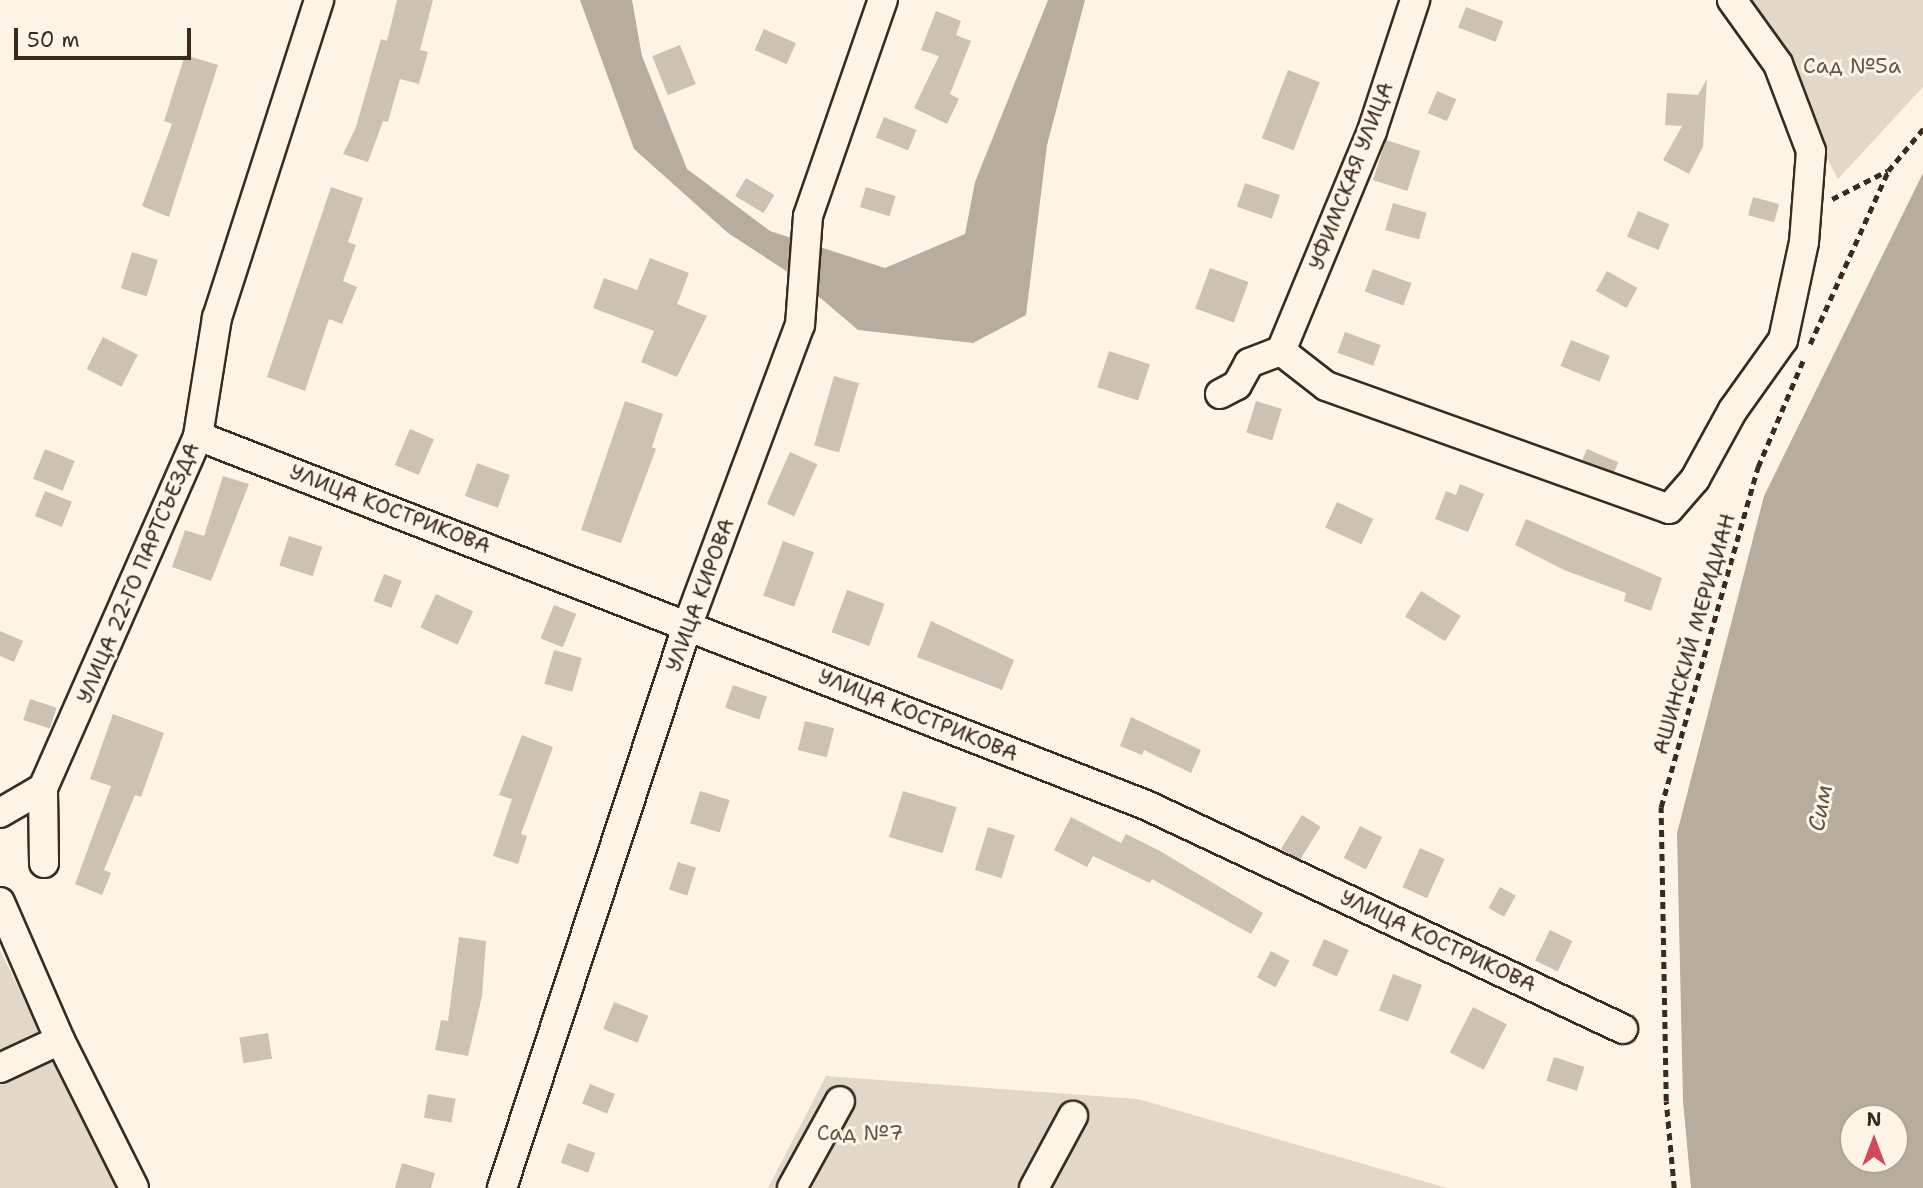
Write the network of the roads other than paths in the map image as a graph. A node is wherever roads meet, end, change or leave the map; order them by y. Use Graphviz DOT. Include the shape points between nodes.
graph roads {
  1 [pos="320,0"];
  2 [pos="883,0"];
  3 [pos="1415,0"];
  4 [pos="1732,0"];
  5 [pos="1281,351"];
  6 [pos="1220,394"];
  7 [pos="198,436"];
  8 [pos="688,624"];
  9 [pos="43,788"];
  10 [pos="0,813"];
  11 [pos="44,863"];
  12 [pos="0,902"];
  13 [pos="1623,1029"];
  14 [pos="60,1040"];
  15 [pos="0,1068"];
  16 [pos="840,1101"];
  17 [pos="1073,1116"];
  18 [pos="134,1188"];
  19 [pos="502,1188"];
  20 [pos="792,1188"];
  21 [pos="1034,1188"];
  1 -- 7 [label="street, УЛИЦА 22-ГО ПАРТСЪЕЗДА" via="217,318"];
  2 -- 8 [label="street, УЛИЦА КИРОВА" via="808,216 800,325"];
  3 -- 5 [label="street, УФИМСКАЯ УЛИЦА" via="1371,131"];
  4 -- 5 [label="street" via="1778,64 1811,151 1806,212 1783,340 1733,410 1695,479 1669,509 1325,386"];
  5 -- 6 [label="street" via="1249,363 1237,385"];
  7 -- 8 [label="street, УЛИЦА КОСТРИКОВА"];
  7 -- 9 [label="street, УЛИЦА 22-ГО ПАРТСЪЕЗДА"];
  8 -- 13 [label="street, УЛИЦА КОСТРИКОВА" via="1197,827"];
  8 -- 19 [label="street, УЛИЦА КИРОВА"];
  9 -- 10 [label="street"];
  9 -- 11 [label="street, УЛИЦА 22-ГО ПАРТСЪЕЗДА"];
  12 -- 14 [label="street"];
  14 -- 15 [label="street"];
  14 -- 18 [label="street"];
  16 -- 20 [label="street"];
  17 -- 21 [label="street"];
}
